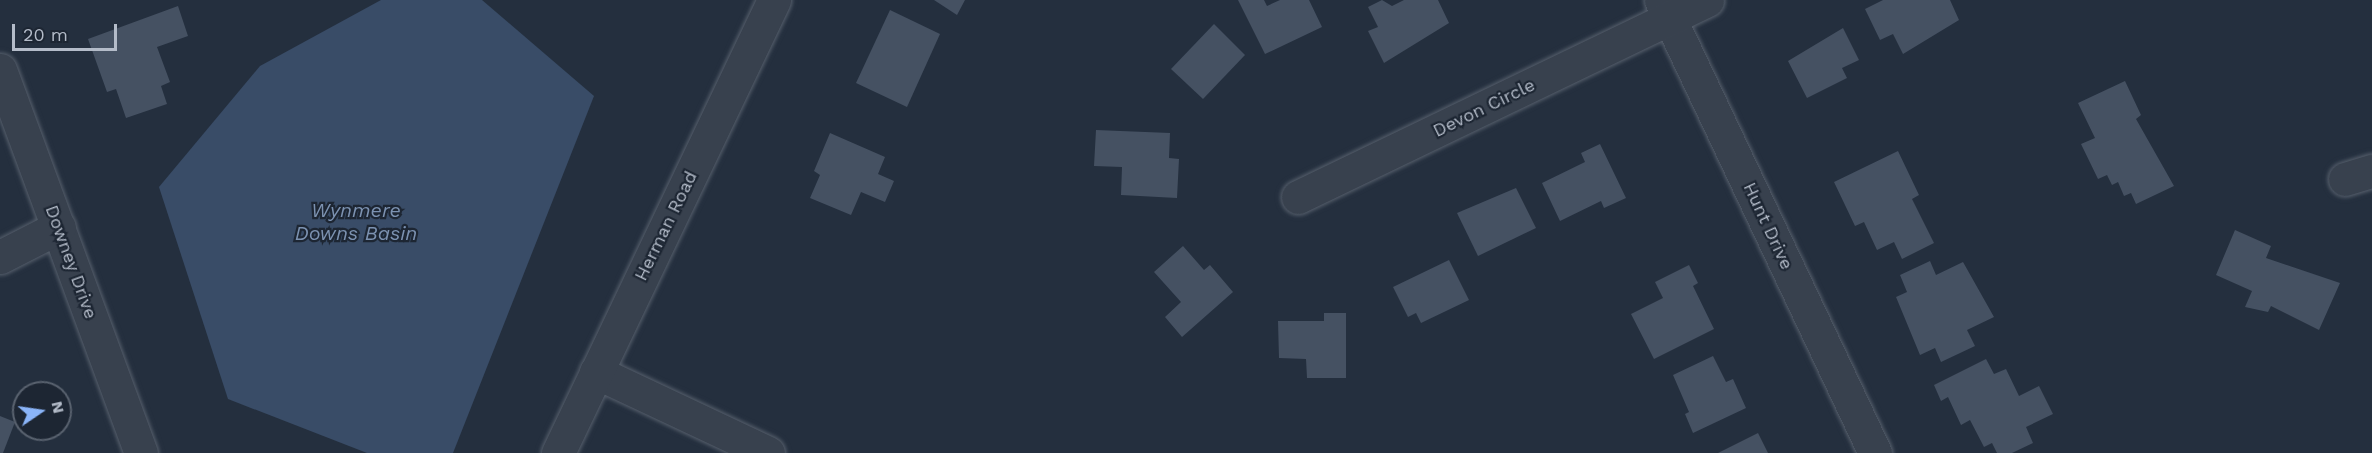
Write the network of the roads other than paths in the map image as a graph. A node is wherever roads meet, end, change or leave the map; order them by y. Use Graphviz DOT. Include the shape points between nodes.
graph roads {
  1 [pos="774,0"];
  2 [pos="1707,0"];
  3 [pos="1665,8"];
  4 [pos="0,70"];
  5 [pos="1298,197"];
  6 [pos="59,227"];
  7 [pos="0,256"];
  8 [pos="596,372"];
  9 [pos="141,453"];
  10 [pos="558,453"];
  11 [pos="768,453"];
  12 [pos="1875,453"];
  1 -- 8 [label="street, Herman Road"];
  2 -- 3 [label="street, Devon Circle"];
  3 -- 5 [label="street, Devon Circle"];
  3 -- 12 [label="street, Hunt Drive"];
  4 -- 6 [label="street, Downey Drive"];
  6 -- 7 [label="street"];
  6 -- 9 [label="street, Downey Drive"];
  8 -- 10 [label="street, Herman Road"];
  8 -- 11 [label="street"];
}
